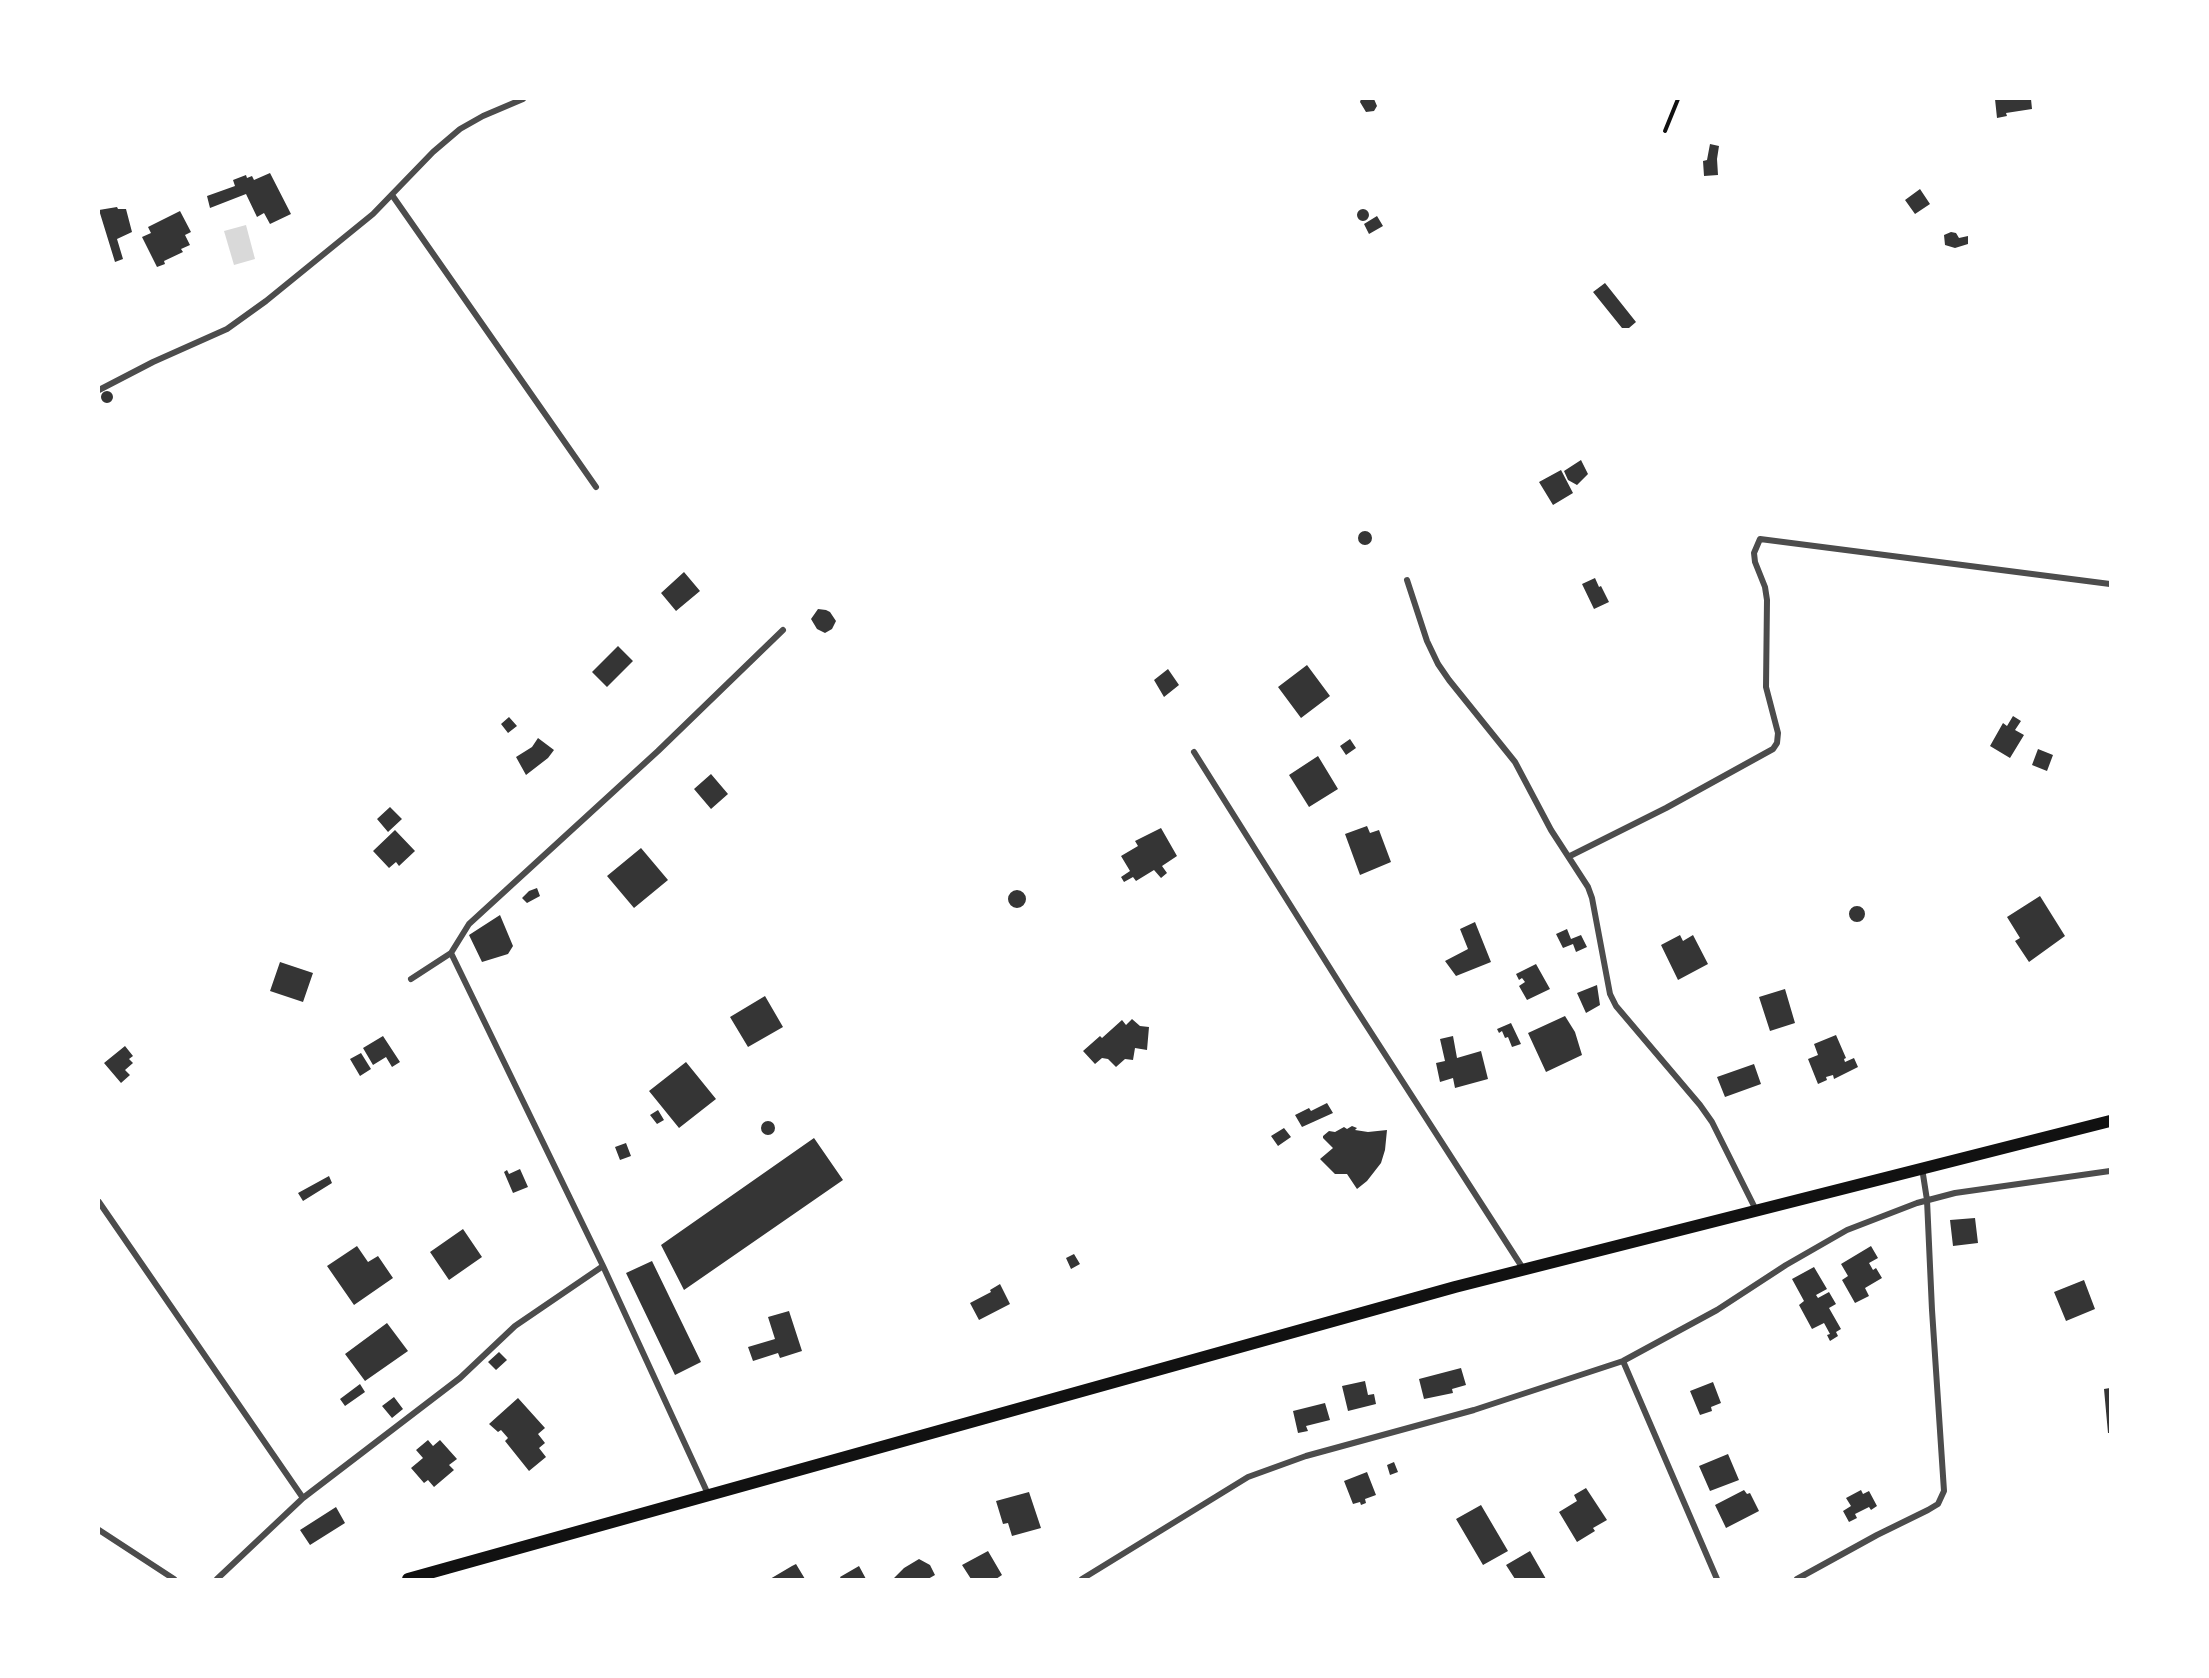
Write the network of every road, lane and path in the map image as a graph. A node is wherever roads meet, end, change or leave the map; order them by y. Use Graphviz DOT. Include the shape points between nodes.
graph roads {
  1 [pos="523,99"];
  2 [pos="1678,99"];
  3 [pos="1665,131"];
  4 [pos="392,195"];
  5 [pos="99,390"];
  6 [pos="596,487"];
  7 [pos="1407,580"];
  8 [pos="2110,584"];
  9 [pos="783,630"];
  10 [pos="1194,752"];
  11 [pos="1570,856"];
  12 [pos="451,953"];
  13 [pos="411,980"];
  14 [pos="2110,1121"];
  15 [pos="1922,1167"];
  16 [pos="2110,1171"];
  17 [pos="1927,1200"];
  18 [pos="99,1202"];
  19 [pos="1756,1210"];
  20 [pos="603,1266"];
  21 [pos="1525,1270"];
  22 [pos="1623,1361"];
  23 [pos="708,1494"];
  24 [pos="303,1498"];
  25 [pos="99,1530"];
  26 [pos="174,1579"];
  27 [pos="217,1579"];
  28 [pos="408,1579"];
  29 [pos="1082,1579"];
  30 [pos="1717,1579"];
  31 [pos="1797,1579"];
  1 -- 4 [label="street" via="460,129"];
  2 -- 3 [label="path"];
  4 -- 5 [label="street" via="226,330"];
  4 -- 6 [label="street"];
  7 -- 11 [label="street" via="1438,664 1515,762 1551,830"];
  8 -- 11 [label="street" via="1760,538 1754,553 1767,600 1766,687 1777,743 1773,749 1666,808"];
  9 -- 12 [label="street" via="469,924"];
  10 -- 21 [label="street"];
  11 -- 19 [label="street" via="1592,898 1610,994 1616,1006 1712,1122"];
  12 -- 13 [label="street"];
  12 -- 20 [label="street"];
  14 -- 15 [label="main road"];
  15 -- 17 [label="street"];
  15 -- 19 [label="main road"];
  16 -- 17 [label="street" via="1955,1192"];
  17 -- 22 [label="street" via="1848,1230"];
  17 -- 31 [label="street" via="1944,1491 1938,1504 1928,1510"];
  18 -- 24 [label="street"];
  19 -- 21 [label="main road"];
  20 -- 23 [label="street"];
  20 -- 24 [label="street" via="515,1326 460,1378"];
  21 -- 23 [label="main road"];
  22 -- 29 [label="street" via="1248,1477"];
  22 -- 30 [label="street"];
  23 -- 28 [label="main road"];
  24 -- 27 [label="street"];
  25 -- 26 [label="street"];
}
